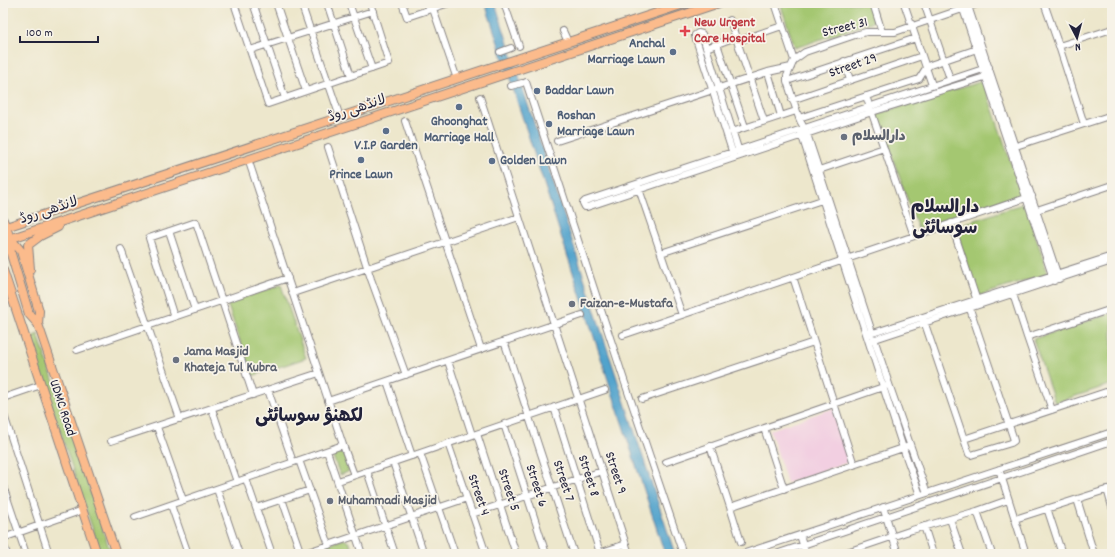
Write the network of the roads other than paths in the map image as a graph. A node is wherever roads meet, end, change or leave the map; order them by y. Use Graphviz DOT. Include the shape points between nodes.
graph roads {
  1 [pos="234,3"];
  2 [pos="253,3"];
  3 [pos="276,3"];
  4 [pos="301,3"];
  5 [pos="327,3"];
  6 [pos="350,3"];
  7 [pos="370,3"];
  8 [pos="402,3"];
  9 [pos="449,3"];
  10 [pos="504,3"];
  11 [pos="687,3"];
  12 [pos="719,3"];
  13 [pos="775,3"];
  14 [pos="874,3"];
  15 [pos="904,3"];
  16 [pos="924,3"];
  17 [pos="980,3"];
  18 [pos="1044,3"];
  19 [pos="432,6"];
  20 [pos="965,6"];
  21 [pos="373,11"];
  22 [pos="354,17"];
  23 [pos="730,20"];
  24 [pos="930,20"];
  25 [pos="334,23"];
  26 [pos="782,26"];
  27 [pos="912,27"];
  28 [pos="1112,29"];
  29 [pos="310,31"];
  30 [pos="563,31"];
  31 [pos="882,32"];
  32 [pos="288,38"];
  33 [pos="916,38"];
  34 [pos="737,39"];
  35 [pos="568,42"];
  36 [pos="717,44"];
  37 [pos="267,45"];
  38 [pos="519,46"];
  39 [pos="1059,46"];
  40 [pos="510,48"];
  41 [pos="706,48"];
  42 [pos="977,49"];
  43 [pos="250,50"];
  44 [pos="500,52"];
  45 [pos="922,56"];
  46 [pos="794,60"];
  47 [pos="944,61"];
  48 [pos="844,62"];
  49 [pos="791,67"];
  50 [pos="926,68"];
  51 [pos="986,68"];
  52 [pos="372,69"];
  53 [pos="768,72"];
  54 [pos="988,75"];
  55 [pos="351,76"];
  56 [pos="750,78"];
  57 [pos="457,79"];
  58 [pos="850,80"];
  59 [pos="950,80"];
  60 [pos="787,81"];
  61 [pos="328,84"];
  62 [pos="731,84"];
  63 [pos="511,86"];
  64 [pos="932,86"];
  65 [pos="716,89"];
  66 [pos="306,91"];
  67 [pos="866,96"];
  68 [pos="480,97"];
  69 [pos="285,98"];
  70 [pos="792,100"];
  71 [pos="870,109"];
  72 [pos="796,111"];
  73 [pos="1112,115"];
  74 [pos="780,116"];
  75 [pos="340,117"];
  76 [pos="764,121"];
  77 [pos="405,122"];
  78 [pos="1084,124"];
  79 [pos="745,127"];
  80 [pos="802,128"];
  81 [pos="732,132"];
  82 [pos="557,141"];
  83 [pos="1016,146"];
  84 [pos="328,147"];
  85 [pos="884,148"];
  86 [pos="736,154"];
  87 [pos="248,159"];
  88 [pos="819,170"];
  89 [pos="1112,185"];
  90 [pos="638,186"];
  91 [pos="1029,197"];
  92 [pos="826,199"];
  93 [pos="95,210"];
  94 [pos="1037,210"];
  95 [pos="519,217"];
  96 [pos="21,222"];
  97 [pos="951,223"];
  98 [pos="4,225"];
  99 [pos="169,231"];
  100 [pos="25,233"];
  101 [pos="914,236"];
  102 [pos="6,240"];
  103 [pos="445,242"];
  104 [pos="121,249"];
  105 [pos="661,254"];
  106 [pos="1112,256"];
  107 [pos="845,259"];
  108 [pos="1112,262"];
  109 [pos="368,268"];
  110 [pos="3,270"];
  111 [pos="792,277"];
  112 [pos="1056,277"];
  113 [pos="288,278"];
  114 [pos="30,281"];
  115 [pos="6,290"];
  116 [pos="1012,292"];
  117 [pos="292,293"];
  118 [pos="222,301"];
  119 [pos="977,303"];
  120 [pos="969,305"];
  121 [pos="1112,309"];
  122 [pos="195,310"];
  123 [pos="682,315"];
  124 [pos="582,316"];
  125 [pos="174,317"];
  126 [pos="924,320"];
  127 [pos="38,324"];
  128 [pos="554,325"];
  129 [pos="148,326"];
  130 [pos="23,329"];
  131 [pos="623,335"];
  132 [pos="871,337"];
  133 [pos="1027,337"];
  134 [pos="504,342"];
  135 [pos="814,342"];
  136 [pos="77,350"];
  137 [pos="481,350"];
  138 [pos="448,361"];
  139 [pos="319,373"];
  140 [pos="406,375"];
  141 [pos="386,381"];
  142 [pos="41,385"];
  143 [pos="886,386"];
  144 [pos="268,390"];
  145 [pos="605,390"];
  146 [pos="1112,390"];
  147 [pos="253,395"];
  148 [pos="3,398"];
  149 [pos="578,399"];
  150 [pos="642,399"];
  151 [pos="328,401"];
  152 [pos="834,403"];
  153 [pos="554,407"];
  154 [pos="212,409"];
  155 [pos="1052,410"];
  156 [pos="3,412"];
  157 [pos="529,416"];
  158 [pos="180,419"];
  159 [pos="504,424"];
  160 [pos="1009,424"];
  161 [pos="157,427"];
  162 [pos="764,428"];
  163 [pos="1112,432"];
  164 [pos="474,434"];
  165 [pos="964,439"];
  166 [pos="111,441"];
  167 [pos="1112,441"];
  168 [pos="448,443"];
  169 [pos="343,445"];
  170 [pos="710,446"];
  171 [pos="910,446"];
  172 [pos="903,448"];
  173 [pos="327,451"];
  174 [pos="420,453"];
  175 [pos="412,456"];
  176 [pos="296,461"];
  177 [pos="393,462"];
  178 [pos="666,462"];
  179 [pos="854,465"];
  180 [pos="999,469"];
  181 [pos="367,471"];
  182 [pos="602,471"];
  183 [pos="354,475"];
  184 [pos="246,479"];
  185 [pos="577,479"];
  186 [pos="1002,479"];
  187 [pos="338,481"];
  188 [pos="237,482"];
  189 [pos="3,486"];
  190 [pos="552,487"];
  191 [pos="1109,488"];
  192 [pos="217,489"];
  193 [pos="784,489"];
  194 [pos="310,490"];
  195 [pos="927,493"];
  196 [pos="920,495"];
  197 [pos="527,496"];
  198 [pos="467,498"];
  199 [pos="282,499"];
  200 [pos="1077,499"];
  201 [pos="184,500"];
  202 [pos="1008,500"];
  203 [pos="171,505"];
  204 [pos="500,505"];
  205 [pos="883,507"];
  206 [pos="1112,507"];
  207 [pos="256,508"];
  208 [pos="439,508"];
  209 [pos="730,508"];
  210 [pos="1047,508"];
  211 [pos="83,510"];
  212 [pos="977,511"];
  213 [pos="472,514"];
  214 [pos="135,517"];
  215 [pos="412,517"];
  216 [pos="886,517"];
  217 [pos="950,519"];
  218 [pos="1015,519"];
  219 [pos="40,526"];
  220 [pos="385,526"];
  221 [pos="924,526"];
  222 [pos="18,533"];
  223 [pos="800,535"];
  224 [pos="356,536"];
  225 [pos="892,537"];
  226 [pos="3,538"];
  227 [pos="741,542"];
  228 [pos="3,544"];
  229 [pos="626,544"];
  230 [pos="329,545"];
  231 [pos="803,546"];
  232 [pos="321,551"];
  233 [pos="598,553"];
  234 [pos="6,554"];
  235 [pos="26,554"];
  236 [pos="49,554"];
  237 [pos="97,554"];
  238 [pos="116,554"];
  239 [pos="188,554"];
  240 [pos="239,554"];
  241 [pos="272,554"];
  242 [pos="302,554"];
  243 [pos="362,554"];
  244 [pos="395,554"];
  245 [pos="424,554"];
  246 [pos="455,554"];
  247 [pos="486,554"];
  248 [pos="516,554"];
  249 [pos="546,554"];
  250 [pos="574,554"];
  251 [pos="629,554"];
  252 [pos="683,554"];
  253 [pos="742,554"];
  254 [pos="776,554"];
  255 [pos="806,554"];
  256 [pos="841,554"];
  257 [pos="898,554"];
  258 [pos="933,554"];
  259 [pos="962,554"];
  260 [pos="992,554"];
  261 [pos="1026,554"];
  262 [pos="1062,554"];
  263 [pos="1094,554"];
  1 -- 43 [label="street"];
  2 -- 37 [label="street"];
  3 -- 32 [label="street"];
  4 -- 29 [label="street"];
  5 -- 25 [label="street"];
  6 -- 22 [label="street"];
  7 -- 21 [label="street"];
  8 -- 19 [label="street" via="407,17"];
  9 -- 19 [label="street"];
  10 -- 38 [label="street"];
  11 -- 35 [label="main road"];
  12 -- 87 [label="main road, لانڈھی روڈ"];
  13 -- 26 [label="street"];
  14 -- 31 [label="street"];
  15 -- 27 [label="street"];
  16 -- 24 [label="street"];
  17 -- 20 [label="street, Street 31"];
  18 -- 39 [label="street"];
  19 -- 57 [label="street"];
  20 -- 24 [label="street, Street 31"];
  20 -- 42 [label="street"];
  20 -- 51 [label="street"];
  21 -- 22 [label="street"];
  21 -- 52 [label="street" via="389,63"];
  22 -- 25 [label="street"];
  22 -- 52 [label="street"];
  23 -- 34 [label="street"];
  24 -- 27 [label="street, Street 31"];
  24 -- 47 [label="street"];
  25 -- 29 [label="street"];
  25 -- 55 [label="street"];
  26 -- 34 [label="street"];
  26 -- 46 [label="street"];
  27 -- 31 [label="street, Street 31" via="895,32"];
  27 -- 33 [label="street"];
  28 -- 39 [label="street"];
  29 -- 32 [label="street"];
  29 -- 61 [label="street"];
  30 -- 35 [label="street"];
  31 -- 46 [label="street, Street 31" via="855,35 805,52"];
  32 -- 37 [label="street"];
  32 -- 66 [label="street"];
  33 -- 45 [label="street"];
  33 -- 48 [label="street"];
  34 -- 36 [label="street"];
  34 -- 56 [label="street"];
  35 -- 57 [label="main road, لانڈھی روڈ"];
  36 -- 41 [label="street"];
  36 -- 62 [label="street"];
  37 -- 43 [label="street"];
  37 -- 69 [label="street"];
  39 -- 78 [label="street"];
  40 -- 44 [label="street"];
  41 -- 65 [label="street"];
  41 -- 65 [label="street" via="702,34 696,34"];
  42 -- 47 [label="street"];
  42 -- 51 [label="street"];
  43 -- 69 [label="street" via="268,104"];
  45 -- 50 [label="street"];
  45 -- 58 [label="street, Street 29"];
  46 -- 49 [label="street"];
  47 -- 50 [label="street"];
  47 -- 59 [label="street"];
  48 -- 58 [label="street"];
  48 -- 60 [label="street"];
  49 -- 53 [label="street"];
  49 -- 60 [label="street"];
  50 -- 64 [label="street"];
  50 -- 67 [label="street" via="919,79"];
  51 -- 54 [label="street"];
  51 -- 59 [label="street"];
  52 -- 55 [label="street"];
  53 -- 56 [label="street"];
  53 -- 74 [label="street"];
  54 -- 71 [label="street"];
  54 -- 83 [label="street"];
  54 -- 91 [label="street"];
  55 -- 61 [label="street"];
  56 -- 62 [label="street"];
  56 -- 76 [label="street"];
  57 -- 75 [label="main road, لانڈھی روڈ"];
  58 -- 70 [label="street, Street 29"];
  59 -- 64 [label="street"];
  60 -- 70 [label="street"];
  61 -- 66 [label="street"];
  61 -- 75 [label="street"];
  62 -- 65 [label="street"];
  62 -- 79 [label="street"];
  63 -- 252 [label="street" via="524,82"];
  64 -- 71 [label="street"];
  65 -- 81 [label="street"];
  65 -- 82 [label="street"];
  65 -- 86 [label="street"];
  66 -- 69 [label="street"];
  67 -- 71 [label="street"];
  67 -- 80 [label="street"];
  68 -- 95 [label="street, Street 9"];
  70 -- 72 [label="street"];
  71 -- 80 [label="street"];
  71 -- 85 [label="street"];
  72 -- 74 [label="street"];
  72 -- 80 [label="street"];
  73 -- 78 [label="street"];
  74 -- 76 [label="street"];
  75 -- 96 [label="main road, لانڈھی روڈ"];
  76 -- 79 [label="street"];
  77 -- 103 [label="street"];
  78 -- 83 [label="street"];
  79 -- 81 [label="street"];
  80 -- 86 [label="street"];
  80 -- 88 [label="street"];
  80 -- 92 [label="street"];
  81 -- 86 [label="street"];
  83 -- 91 [label="street"];
  84 -- 109 [label="street"];
  85 -- 88 [label="street"];
  85 -- 101 [label="street"];
  86 -- 90 [label="street"];
  87 -- 93 [label="main road, لانڈھی روڈ"];
  87 -- 113 [label="street"];
  88 -- 92 [label="street"];
  89 -- 94 [label="street"];
  90 -- 90 [label="street" via="587,207 583,204 585,201"];
  90 -- 105 [label="street"];
  91 -- 94 [label="street"];
  91 -- 97 [label="street"];
  91 -- 112 [label="street"];
  92 -- 105 [label="street"];
  92 -- 107 [label="street"];
  93 -- 100 [label="main road, لانڈھی روڈ"];
  93 -- 114 [label="main road" via="40,236 28,245"];
  94 -- 112 [label="street"];
  95 -- 103 [label="street"];
  95 -- 128 [label="street, Street 9"];
  96 -- 98 [label="main road, لانڈھی روڈ"];
  96 -- 100 [label="main road" via="19,229"];
  97 -- 101 [label="street"];
  97 -- 119 [label="street"];
  98 -- 102 [label="main road"];
  99 -- 118 [label="street" via="196,222"];
  99 -- 122 [label="street"];
  99 -- 125 [label="street" via="148,238"];
  100 -- 102 [label="main road, لانڈھی روڈ"];
  101 -- 107 [label="street"];
  102 -- 114 [label="main road" via="21,251"];
  102 -- 127 [label="main road" via="29,314"];
  103 -- 109 [label="street"];
  103 -- 137 [label="street"];
  104 -- 129 [label="street"];
  105 -- 123 [label="street"];
  106 -- 112 [label="street"];
  107 -- 111 [label="street"];
  107 -- 132 [label="street"];
  108 -- 112 [label="street"];
  109 -- 117 [label="street"];
  109 -- 140 [label="street"];
  110 -- 115 [label="main road, UDMC Road"];
  111 -- 123 [label="street"];
  111 -- 135 [label="street"];
  112 -- 116 [label="street"];
  113 -- 117 [label="street"];
  113 -- 118 [label="street"];
  114 -- 127 [label="main road" via="39,311"];
  115 -- 130 [label="main road, UDMC Road"];
  116 -- 119 [label="street"];
  116 -- 133 [label="street"];
  117 -- 139 [label="street"];
  118 -- 122 [label="street"];
  118 -- 147 [label="street"];
  119 -- 120 [label="street"];
  120 -- 126 [label="street"];
  120 -- 160 [label="street"];
  121 -- 133 [label="street"];
  122 -- 125 [label="street"];
  123 -- 131 [label="street"];
  124 -- 128 [label="street"];
  125 -- 129 [label="street"];
  126 -- 132 [label="street"];
  126 -- 165 [label="street"];
  127 -- 130 [label="main road"];
  127 -- 238 [label="main road, UDMC Road"];
  128 -- 134 [label="street"];
  128 -- 149 [label="street, Street 9"];
  129 -- 136 [label="street"];
  129 -- 158 [label="street"];
  130 -- 142 [label="main road, UDMC Road"];
  132 -- 143 [label="street"];
  133 -- 155 [label="street"];
  134 -- 137 [label="street"];
  134 -- 157 [label="street, Street 7"];
  135 -- 150 [label="street"];
  135 -- 152 [label="street"];
  137 -- 138 [label="street"];
  138 -- 140 [label="street"];
  138 -- 164 [label="street, Street 5"];
  139 -- 144 [label="street"];
  139 -- 151 [label="street"];
  140 -- 141 [label="street"];
  141 -- 151 [label="street"];
  141 -- 175 [label="street"];
  142 -- 148 [label="street"];
  142 -- 211 [label="main road, UDMC Road"];
  143 -- 152 [label="street"];
  143 -- 171 [label="street"];
  143 -- 172 [label="street"];
  144 -- 147 [label="street"];
  144 -- 176 [label="street"];
  145 -- 149 [label="street"];
  146 -- 155 [label="street"];
  147 -- 154 [label="street"];
  149 -- 153 [label="street"];
  149 -- 182 [label="street, Street 9"];
  151 -- 169 [label="street"];
  152 -- 162 [label="street"];
  152 -- 179 [label="street"];
  153 -- 157 [label="street"];
  153 -- 185 [label="street, Street 8"];
  154 -- 158 [label="street"];
  154 -- 188 [label="street"];
  155 -- 160 [label="street"];
  156 -- 219 [label="street"];
  157 -- 159 [label="street"];
  157 -- 190 [label="street, Street 7"];
  158 -- 161 [label="street"];
  159 -- 164 [label="street"];
  159 -- 197 [label="street, Street 6"];
  160 -- 165 [label="street"];
  160 -- 165 [label="street" via="1014,440 1011,443 971,455"];
  161 -- 166 [label="street"];
  161 -- 201 [label="street"];
  162 -- 170 [label="street"];
  162 -- 193 [label="street"];
  163 -- 180 [label="street"];
  164 -- 168 [label="street"];
  164 -- 204 [label="street, Street 5"];
  167 -- 186 [label="street"];
  168 -- 174 [label="street"];
  168 -- 198 [label="street, Street 4"];
  169 -- 173 [label="street"];
  169 -- 183 [label="street"];
  170 -- 178 [label="street"];
  170 -- 209 [label="street"];
  171 -- 172 [label="street"];
  171 -- 195 [label="street"];
  172 -- 179 [label="street"];
  172 -- 196 [label="street"];
  173 -- 176 [label="street"];
  173 -- 187 [label="street"];
  174 -- 175 [label="street"];
  174 -- 208 [label="street"];
  175 -- 177 [label="street"];
  176 -- 184 [label="street"];
  176 -- 194 [label="street"];
  177 -- 181 [label="street"];
  177 -- 215 [label="street"];
  179 -- 193 [label="street"];
  180 -- 186 [label="street"];
  180 -- 195 [label="street"];
  181 -- 183 [label="street"];
  181 -- 220 [label="street"];
  182 -- 185 [label="street"];
  182 -- 229 [label="street, Street 9"];
  183 -- 187 [label="street"];
  184 -- 188 [label="street"];
  184 -- 207 [label="street"];
  185 -- 190 [label="street"];
  185 -- 233 [label="street, Street 8"];
  186 -- 202 [label="street"];
  186 -- 216 [label="street"];
  187 -- 224 [label="street"];
  188 -- 192 [label="street"];
  189 -- 222 [label="street"];
  190 -- 197 [label="street"];
  190 -- 250 [label="street, Street 7"];
  191 -- 200 [label="street"];
  191 -- 206 [label="street"];
  192 -- 201 [label="street"];
  192 -- 240 [label="street"];
  193 -- 209 [label="street"];
  194 -- 199 [label="street"];
  194 -- 230 [label="street"];
  195 -- 196 [label="street"];
  196 -- 205 [label="street"];
  197 -- 204 [label="street"];
  197 -- 249 [label="street, Street 6"];
  198 -- 208 [label="street"];
  198 -- 213 [label="street, Street 4"];
  199 -- 207 [label="street"];
  199 -- 242 [label="street"];
  200 -- 210 [label="street"];
  200 -- 263 [label="street"];
  201 -- 203 [label="street"];
  202 -- 212 [label="street"];
  202 -- 218 [label="street"];
  203 -- 214 [label="street"];
  203 -- 239 [label="street"];
  204 -- 213 [label="street"];
  204 -- 248 [label="street, Street 5"];
  205 -- 216 [label="street"];
  205 -- 223 [label="street"];
  207 -- 241 [label="street"];
  208 -- 215 [label="street"];
  208 -- 246 [label="street"];
  209 -- 227 [label="street"];
  210 -- 218 [label="street"];
  210 -- 262 [label="street"];
  211 -- 219 [label="street"];
  211 -- 237 [label="main road, UDMC Road"];
  212 -- 217 [label="street"];
  212 -- 260 [label="street"];
  213 -- 247 [label="street, Street 4"];
  215 -- 220 [label="street"];
  215 -- 245 [label="street"];
  216 -- 225 [label="street"];
  216 -- 231 [label="street"];
  217 -- 221 [label="street"];
  217 -- 259 [label="street"];
  218 -- 261 [label="street"];
  219 -- 222 [label="street"];
  219 -- 236 [label="street"];
  220 -- 224 [label="street"];
  220 -- 244 [label="street"];
  221 -- 225 [label="street"];
  221 -- 258 [label="street"];
  222 -- 226 [label="street"];
  222 -- 235 [label="street"];
  223 -- 231 [label="street"];
  223 -- 253 [label="street"];
  224 -- 230 [label="street"];
  224 -- 243 [label="street"];
  225 -- 256 [label="street"];
  225 -- 257 [label="street"];
  228 -- 234 [label="street"];
  229 -- 233 [label="street"];
  229 -- 251 [label="street, Street 9"];
  230 -- 232 [label="street"];
  231 -- 254 [label="street"];
  231 -- 255 [label="street"];
  232 -- 242 [label="street"];
}
